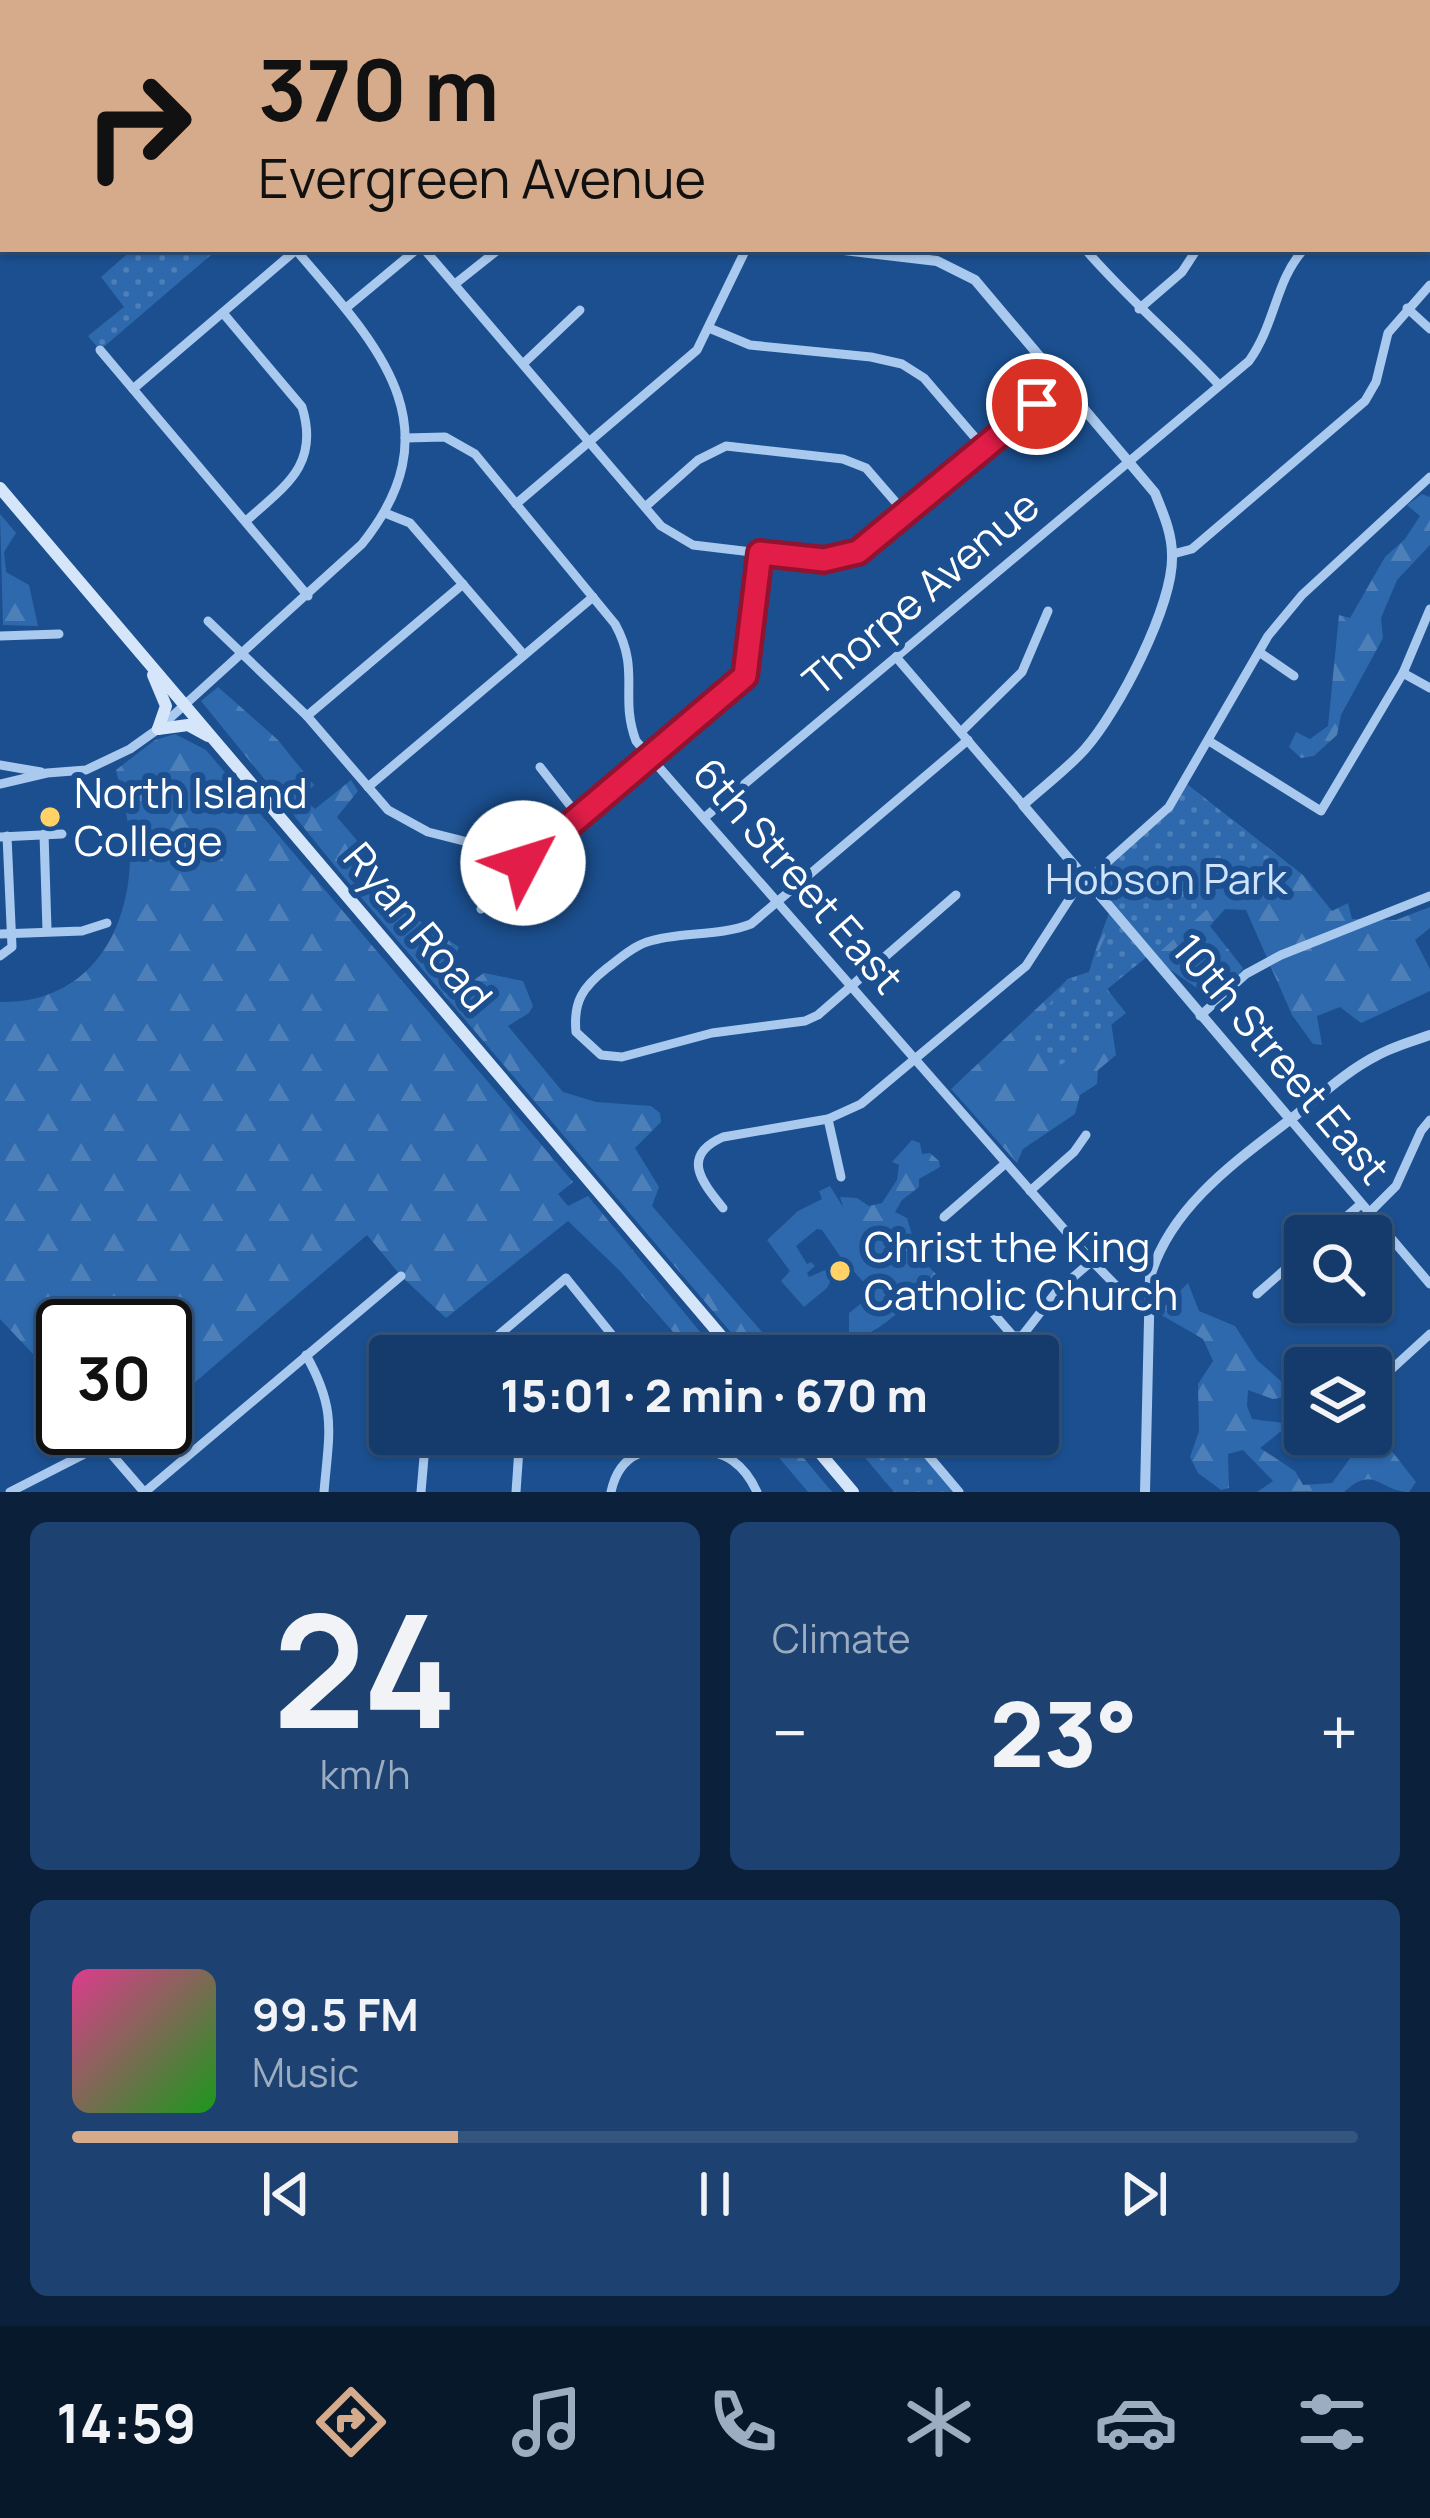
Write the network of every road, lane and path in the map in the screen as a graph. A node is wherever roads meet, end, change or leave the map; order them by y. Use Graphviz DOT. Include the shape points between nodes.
graph roads {
  1 [pos="294,252"];
  2 [pos="298,252"];
  3 [pos="416,252"];
  4 [pos="423,252"];
  5 [pos="495,252"];
  6 [pos="745,252"];
  7 [pos="879,252"];
  8 [pos="1088,252"];
  9 [pos="1195,252"];
  10 [pos="1302,252"];
  11 [pos="455,284"];
  12 [pos="1430,285"];
  13 [pos="346,308"];
  14 [pos="1407,308"];
  15 [pos="580,310"];
  16 [pos="1139,310"];
  17 [pos="223,314"];
  18 [pos="709,328"];
  19 [pos="1430,328"];
  20 [pos="100,350"];
  21 [pos="524,363"];
  22 [pos="1063,382"];
  23 [pos="1219,386"];
  24 [pos="133,389"];
  25 [pos="405,438"];
  26 [pos="590,442"];
  27 [pos="984,448"];
  28 [pos="1130,460"];
  29 [pos="1430,477"];
  30 [pos="0,488"];
  31 [pos="516,504"];
  32 [pos="644,507"];
  33 [pos="385,512"];
  34 [pos="905,513"];
  35 [pos="246,520"];
  36 [pos="760,553"];
  37 [pos="1172,554"];
  38 [pos="463,584"];
  39 [pos="308,596"];
  40 [pos="593,597"];
  41 [pos="1430,609"];
  42 [pos="1048,611"];
  43 [pos="208,621"];
  44 [pos="59,634"];
  45 [pos="0,636"];
  46 [pos="141,652"];
  47 [pos="240,652"];
  48 [pos="1259,652"];
  49 [pos="524,656"];
  50 [pos="896,657"];
  51 [pos="1403,673"];
  52 [pos="1294,676"];
  53 [pos="1430,688"];
  54 [pos="185,703"];
  55 [pos="307,716"];
  56 [pos="158,729"];
  57 [pos="965,736"];
  58 [pos="1209,741"];
  59 [pos="219,742"];
  60 [pos="650,758"];
  61 [pos="0,765"];
  62 [pos="540,767"];
  63 [pos="46,773"];
  64 [pos="0,784"];
  65 [pos="368,788"];
  66 [pos="1023,805"];
  67 [pos="579,817"];
  68 [pos="704,818"];
  69 [pos="44,833"];
  70 [pos="62,834"];
  71 [pos="4,836"];
  72 [pos="523,856"];
  73 [pos="1087,880"];
  74 [pos="956,895"];
  75 [pos="1430,896"];
  76 [pos="777,902"];
  77 [pos="481,909"];
  78 [pos="107,923"];
  79 [pos="47,930"];
  80 [pos="13,933"];
  81 [pos="0,934"];
  82 [pos="0,956"];
  83 [pos="851,986"];
  84 [pos="1200,1016"];
  85 [pos="1430,1035"];
  86 [pos="914,1058"];
  87 [pos="828,1119"];
  88 [pos="1290,1119"];
  89 [pos="1430,1120"];
  90 [pos="1086,1135"];
  91 [pos="1006,1163"];
  92 [pos="841,1177"];
  93 [pos="1030,1191"];
  94 [pos="723,1208"];
  95 [pos="1365,1208"];
  96 [pos="1355,1215"];
  97 [pos="944,1217"];
  98 [pos="1092,1261"];
  99 [pos="1284,1270"];
  100 [pos="401,1276"];
  101 [pos="1430,1284"];
  102 [pos="1257,1294"];
  103 [pos="1149,1311"];
  104 [pos="993,1312"];
  105 [pos="1430,1334"];
  106 [pos="499,1335"];
  107 [pos="612,1335"];
  108 [pos="720,1335"];
  109 [pos="306,1355"];
  110 [pos="1392,1369"];
  111 [pos="424,1455"];
  112 [pos="519,1455"];
  113 [pos="822,1455"];
  114 [pos="928,1455"];
  115 [pos="10,1492"];
  116 [pos="145,1492"];
  117 [pos="324,1492"];
  118 [pos="421,1492"];
  119 [pos="516,1492"];
  120 [pos="611,1492"];
  121 [pos="757,1492"];
  122 [pos="854,1492"];
  123 [pos="959,1492"];
  124 [pos="1145,1492"];
  1 -- 17 [label="street"];
  2 -- 13 [label="street"];
  3 -- 13 [label="street"];
  4 -- 11 [label="street"];
  5 -- 11 [label="street"];
  6 -- 18 [label="street"];
  7 -- 22 [label="street" via="937,261 975,280"];
  8 -- 16 [label="street"];
  9 -- 16 [label="street"];
  10 -- 23 [label="street, Thorpe Avenue" via="1283,280 1263,341"];
  11 -- 21 [label="street"];
  12 -- 14 [label="street"];
  13 -- 25 [label="street" via="399,390"];
  14 -- 19 [label="street"];
  14 -- 37 [label="street" via="1388,333 1365,401 1192,549"];
  15 -- 21 [label="street"];
  16 -- 23 [label="street" via="1172,333"];
  17 -- 24 [label="street"];
  17 -- 35 [label="street" via="302,407 308,425 298,471"];
  18 -- 26 [label="street" via="697,350"];
  18 -- 27 [label="street" via="750,345 902,364"];
  20 -- 24 [label="street"];
  21 -- 26 [label="street"];
  22 -- 27 [label="street"];
  22 -- 28 [label="street"];
  23 -- 28 [label="street, Thorpe Avenue"];
  24 -- 35 [label="street"];
  25 -- 31 [label="street, 6th Street East" via="445,437 475,454"];
  25 -- 33 [label="street"];
  26 -- 31 [label="street"];
  26 -- 32 [label="street"];
  27 -- 34 [label="street"];
  28 -- 37 [label="street" via="1155,493"];
  28 -- 50 [label="street, Thorpe Avenue"];
  29 -- 48 [label="street" via="1302,595"];
  30 -- 46 [label="main road, Ryan Road"];
  31 -- 40 [label="street, 6th Street East"];
  32 -- 34 [label="street" via="726,446 843,459 866,468"];
  32 -- 36 [label="street" via="693,545"];
  33 -- 38 [label="street" via="410,523"];
  33 -- 39 [label="street"];
  34 -- 36 [label="street" via="842,558"];
  35 -- 39 [label="street"];
  36 -- 60 [label="street" via="745,676"];
  37 -- 66 [label="street" via="1158,620 1105,722"];
  38 -- 49 [label="street"];
  38 -- 55 [label="street"];
  39 -- 47 [label="street"];
  40 -- 49 [label="street"];
  40 -- 60 [label="street, 6th Street East" via="626,643 628,721"];
  41 -- 51 [label="street"];
  42 -- 57 [label="street" via="1022,672"];
  43 -- 47 [label="street"];
  44 -- 45 [label="street"];
  46 -- 54 [label="main road, Ryan Road"];
  46 -- 56 [label="main road" via="166,698"];
  47 -- 54 [label="street"];
  47 -- 55 [label="street"];
  48 -- 52 [label="street"];
  48 -- 58 [label="street"];
  49 -- 65 [label="street"];
  50 -- 57 [label="street, 10th Street East"];
  50 -- 68 [label="street, Thorpe Avenue"];
  51 -- 53 [label="street"];
  51 -- 58 [label="street" via="1321,811"];
  54 -- 56 [label="street"];
  54 -- 59 [label="main road, Ryan Road"];
  55 -- 65 [label="street"];
  56 -- 59 [label="main road" via="188,725"];
  56 -- 63 [label="street" via="86,770"];
  57 -- 66 [label="street, 10th Street East"];
  57 -- 76 [label="street"];
  58 -- 73 [label="street" via="1168,806"];
  59 -- 108 [label="main road, Ryan Road"];
  60 -- 67 [label="street"];
  60 -- 68 [label="street, 6th Street East"];
  61 -- 63 [label="street"];
  62 -- 67 [label="street"];
  63 -- 64 [label="street"];
  65 -- 72 [label="street" via="428,832"];
  66 -- 73 [label="street, 10th Street East"];
  67 -- 72 [label="street"];
  68 -- 76 [label="street, 6th Street East"];
  69 -- 70 [label="street"];
  69 -- 71 [label="street"];
  69 -- 79 [label="street"];
  71 -- 80 [label="street"];
  72 -- 77 [label="street"];
  73 -- 84 [label="street, 10th Street East"];
  73 -- 86 [label="street" via="1026,966"];
  74 -- 83 [label="street"];
  75 -- 84 [label="street" via="1281,955"];
  76 -- 83 [label="street, 6th Street East"];
  76 -- 83 [label="street" via="735,931 631,950 578,998 576,1032 601,1055 622,1057 712,1033 805,1021"];
  78 -- 79 [label="street"];
  79 -- 80 [label="street"];
  80 -- 81 [label="street"];
  80 -- 82 [label="street" via="12,947"];
  83 -- 86 [label="street, 6th Street East"];
  84 -- 88 [label="street, 10th Street East"];
  85 -- 88 [label="street" via="1378,1054"];
  86 -- 87 [label="street" via="861,1104"];
  86 -- 91 [label="street, 6th Street East"];
  87 -- 92 [label="street"];
  87 -- 94 [label="street" via="709,1144 698,1170"];
  88 -- 95 [label="street, 10th Street East"];
  88 -- 103 [label="street" via="1184,1215 1156,1256"];
  89 -- 95 [label="street" via="1396,1186"];
  90 -- 93 [label="street"];
  91 -- 93 [label="street, 6th Street East"];
  91 -- 97 [label="street"];
  93 -- 98 [label="street, 6th Street East"];
  95 -- 96 [label="street"];
  95 -- 101 [label="street, 10th Street East"];
  98 -- 103 [label="street, 6th Street East"];
  98 -- 104 [label="street" via="1022,1336"];
  99 -- 102 [label="street"];
  100 -- 109 [label="street"];
  103 -- 124 [label="street"];
  105 -- 110 [label="street"];
  106 -- 107 [label="street" via="566,1278"];
  109 -- 116 [label="street"];
  109 -- 117 [label="street" via="331,1412"];
  111 -- 118 [label="street"];
  112 -- 119 [label="street"];
  113 -- 122 [label="main road"];
  114 -- 123 [label="street"];
  115 -- 116 [label="street" via="100,1446"];
  120 -- 121 [label="street" via="614,1477 650,1447 732,1460"];
}
